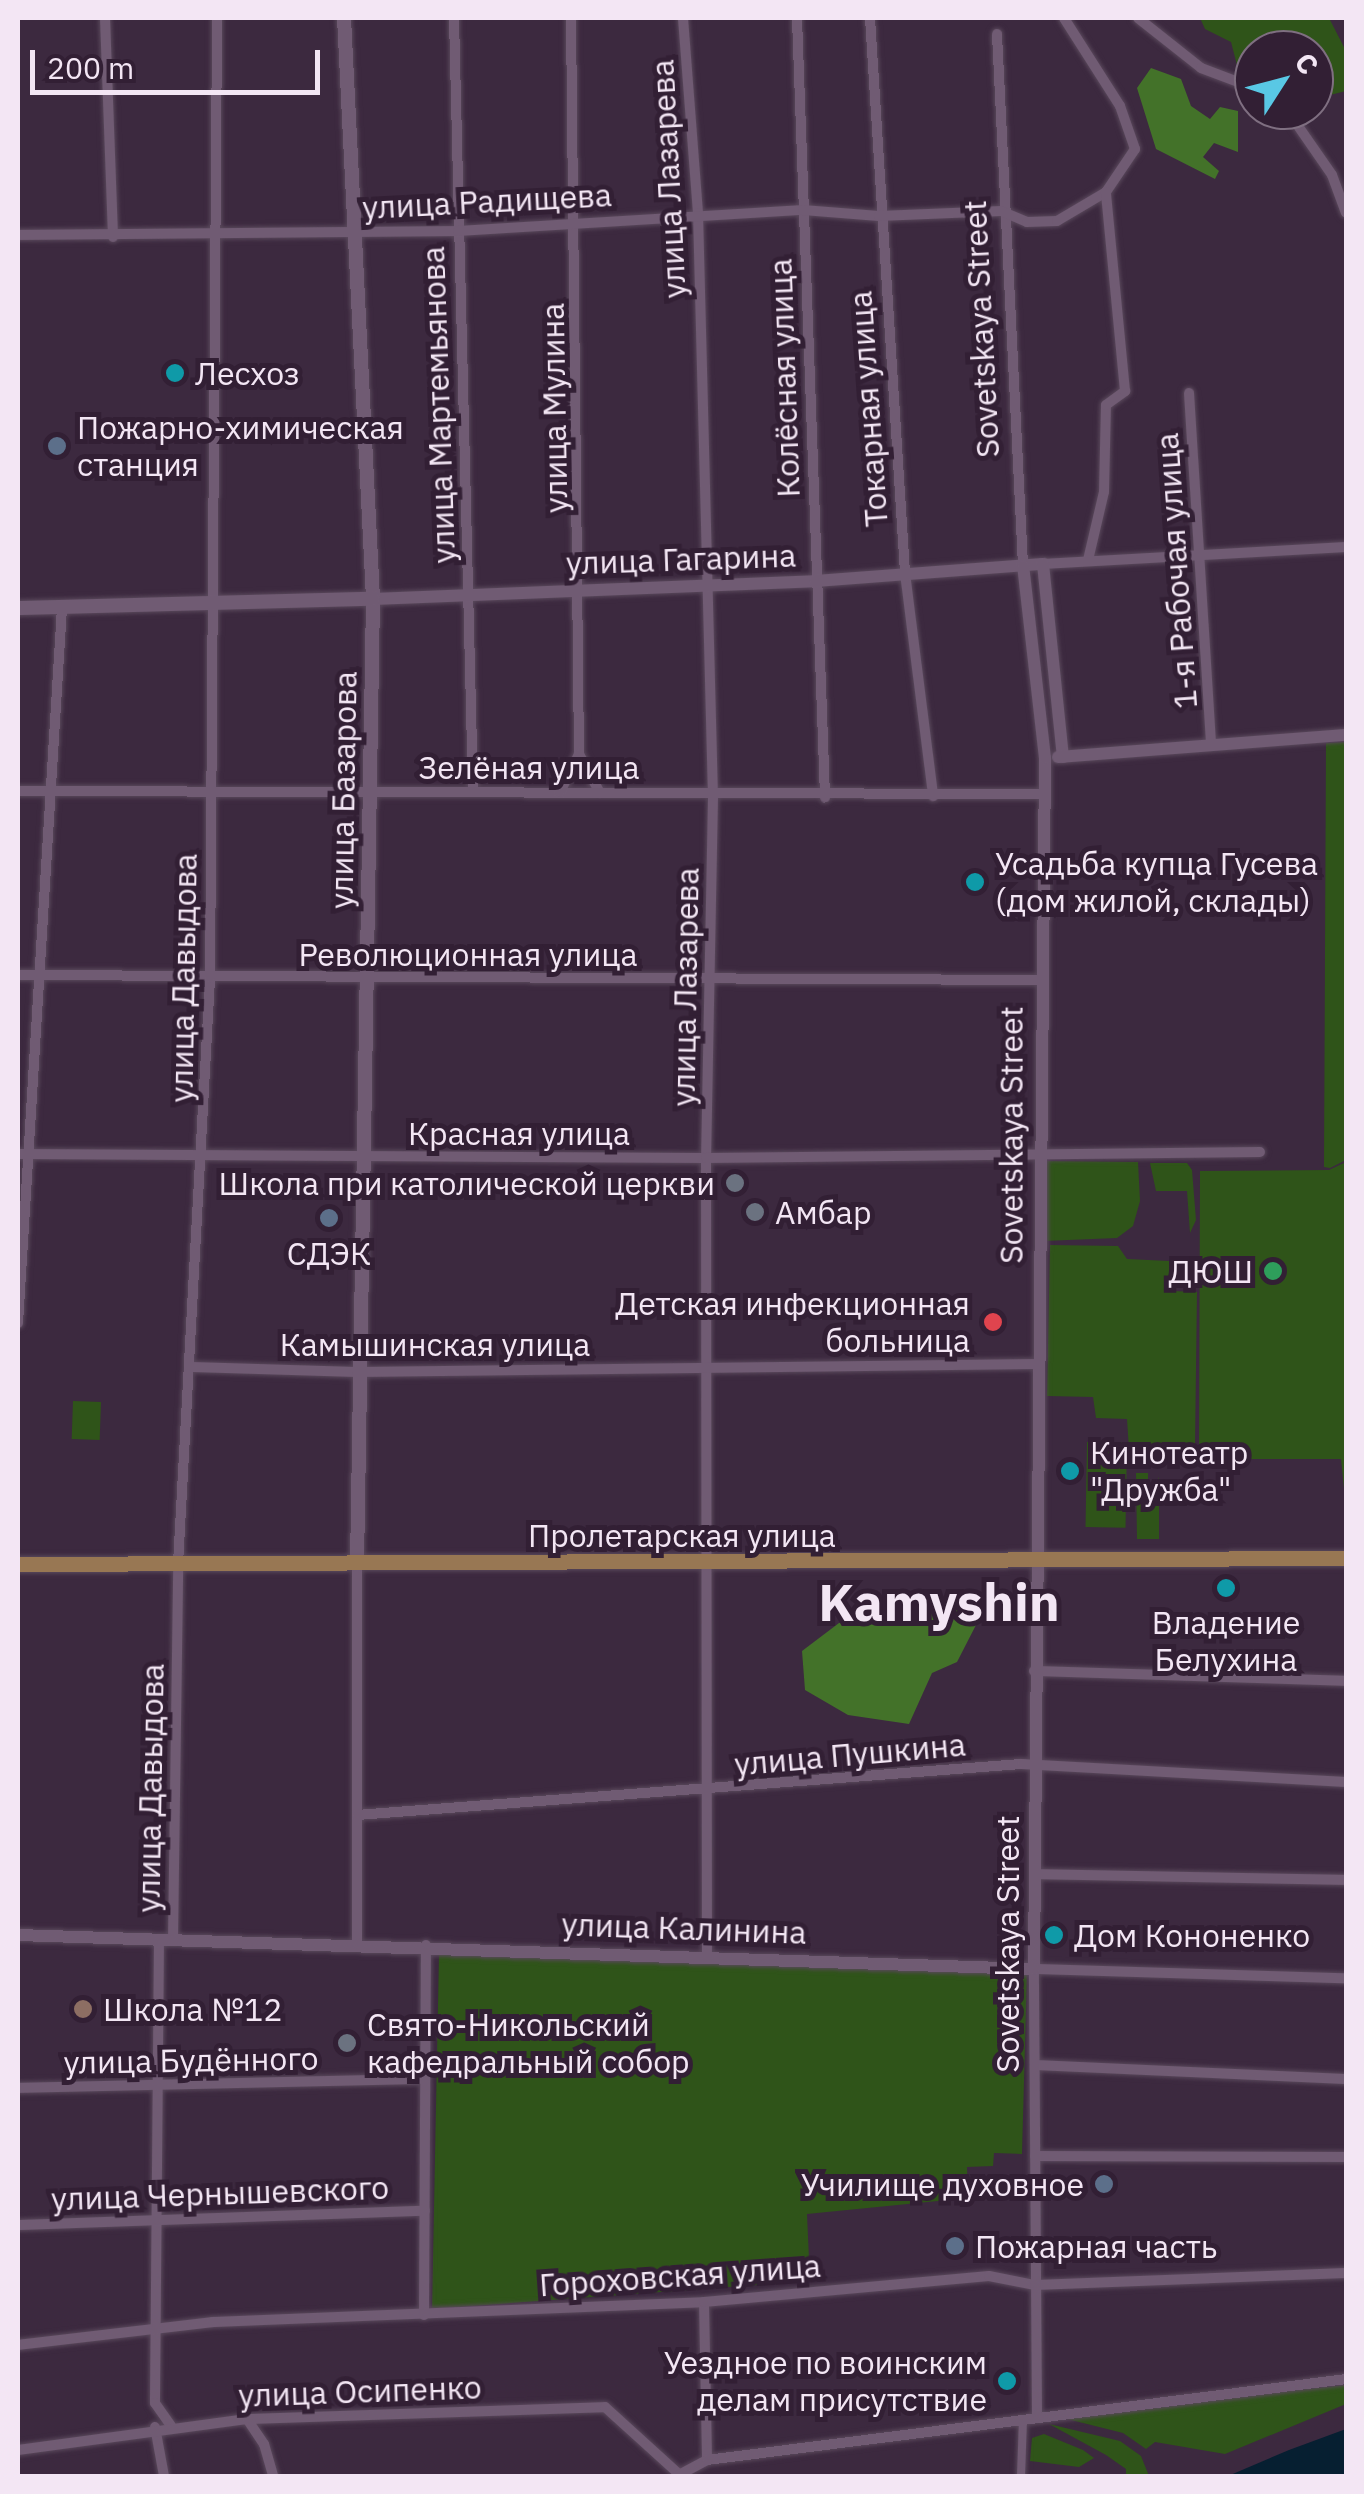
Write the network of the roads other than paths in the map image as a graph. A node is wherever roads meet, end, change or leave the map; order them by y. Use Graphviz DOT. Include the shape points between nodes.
graph roads {
  1 [pos="104,18"];
  2 [pos="216,18"];
  3 [pos="344,18"];
  4 [pos="454,18"];
  5 [pos="570,18"];
  6 [pos="683,18"];
  7 [pos="797,18"];
  8 [pos="870,18"];
  9 [pos="1064,18"];
  10 [pos="1138,18"];
  11 [pos="997,34"];
  12 [pos="1234,80"];
  13 [pos="1301,130"];
  14 [pos="1106,192"];
  15 [pos="803,210"];
  16 [pos="1001,210"];
  17 [pos="698,212"];
  18 [pos="1346,213"];
  19 [pos="879,216"];
  20 [pos="576,223"];
  21 [pos="458,231"];
  22 [pos="218,234"];
  23 [pos="356,234"];
  24 [pos="18,235"];
  25 [pos="114,237"];
  26 [pos="1190,393"];
  27 [pos="1346,548"];
  28 [pos="1202,554"];
  29 [pos="1088,560"];
  30 [pos="1043,564"];
  31 [pos="1023,566"];
  32 [pos="905,573"];
  33 [pos="815,581"];
  34 [pos="708,584"];
  35 [pos="582,590"];
  36 [pos="469,594"];
  37 [pos="373,599"];
  38 [pos="216,603"];
  39 [pos="62,607"];
  40 [pos="18,608"];
  41 [pos="1346,735"];
  42 [pos="1211,745"];
  43 [pos="580,754"];
  44 [pos="1063,757"];
  45 [pos="1045,758"];
  46 [pos="18,791"];
  47 [pos="473,791"];
  48 [pos="46,792"];
  49 [pos="560,792"];
  50 [pos="600,793"];
  51 [pos="211,794"];
  52 [pos="1040,794"];
  53 [pos="371,795"];
  54 [pos="825,796"];
  55 [pos="933,796"];
  56 [pos="713,797"];
  57 [pos="18,976"];
  58 [pos="36,976"];
  59 [pos="210,978"];
  60 [pos="368,979"];
  61 [pos="712,979"];
  62 [pos="1039,980"];
  63 [pos="1260,1152"];
  64 [pos="23,1154"];
  65 [pos="204,1156"];
  66 [pos="1039,1156"];
  67 [pos="363,1158"];
  68 [pos="706,1158"];
  69 [pos="18,1324"];
  70 [pos="1038,1364"];
  71 [pos="192,1367"];
  72 [pos="705,1367"];
  73 [pos="357,1372"];
  74 [pos="1346,1558"];
  75 [pos="705,1561"];
  76 [pos="1034,1563"];
  77 [pos="18,1564"];
  78 [pos="178,1564"];
  79 [pos="357,1564"];
  80 [pos="1034,1672"];
  81 [pos="1346,1682"];
  82 [pos="1034,1765"];
  83 [pos="1346,1782"];
  84 [pos="706,1791"];
  85 [pos="357,1815"];
  86 [pos="1034,1874"];
  87 [pos="1346,1880"];
  88 [pos="18,1935"];
  89 [pos="166,1939"];
  90 [pos="358,1944"];
  91 [pos="426,1945"];
  92 [pos="707,1958"];
  93 [pos="1034,1969"];
  94 [pos="1346,1978"];
  95 [pos="1035,2065"];
  96 [pos="424,2079"];
  97 [pos="1346,2079"];
  98 [pos="162,2086"];
  99 [pos="18,2088"];
  100 [pos="1035,2156"];
  101 [pos="1346,2157"];
  102 [pos="425,2212"];
  103 [pos="160,2218"];
  104 [pos="18,2224"];
  105 [pos="1346,2273"];
  106 [pos="1035,2285"];
  107 [pos="704,2302"];
  108 [pos="424,2316"];
  109 [pos="155,2330"];
  110 [pos="18,2345"];
  111 [pos="1346,2379"];
  112 [pos="1037,2417"];
  113 [pos="247,2419"];
  114 [pos="1023,2419"];
  115 [pos="172,2426"];
  116 [pos="155,2427"];
  117 [pos="18,2450"];
  118 [pos="707,2460"];
  119 [pos="164,2476"];
  120 [pos="273,2476"];
  121 [pos="678,2476"];
  122 [pos="1022,2476"];
  1 -- 25 [label="street"];
  2 -- 22 [label="street, улица Давыдова"];
  3 -- 23 [label="main road, улица Базарова"];
  4 -- 21 [label="street, улица Мартемьянова"];
  5 -- 20 [label="street, улица Мулина"];
  6 -- 17 [label="street, улица Лазарева"];
  7 -- 15 [label="street, Колёсная улица"];
  8 -- 19 [label="street, Токарная улица"];
  9 -- 14 [label="street, улица Радищева" via="1135,149"];
  10 -- 12 [label="street" via="1201,68"];
  11 -- 16 [label="street, Sovetskaya Street"];
  13 -- 18 [label="street" via="1332,176"];
  14 -- 16 [label="street, улица Радищева" via="1057,221 1027,222"];
  14 -- 29 [label="street" via="1125,391 1106,404 1104,492"];
  15 -- 17 [label="street, улица Радищева"];
  15 -- 19 [label="street, улица Радищева"];
  15 -- 33 [label="street, Колёсная улица"];
  16 -- 19 [label="street, улица Радищева"];
  16 -- 31 [label="street, Sovetskaya Street"];
  17 -- 20 [label="street, улица Радищева"];
  17 -- 34 [label="street, улица Лазарева"];
  19 -- 32 [label="street, Токарная улица"];
  20 -- 21 [label="street, улица Радищева"];
  20 -- 35 [label="street, улица Мулина"];
  21 -- 23 [label="street, улица Радищева"];
  21 -- 36 [label="street, улица Мартемьянова"];
  22 -- 23 [label="street, улица Радищева"];
  22 -- 25 [label="street, улица Радищева"];
  22 -- 38 [label="street, улица Давыдова"];
  23 -- 37 [label="main road, улица Базарова"];
  24 -- 25 [label="street, улица Радищева"];
  26 -- 28 [label="street, 1-я Рабочая улица"];
  27 -- 28 [label="street, улица Гагарина"];
  28 -- 29 [label="street, улица Гагарина"];
  28 -- 42 [label="street, 1-я Рабочая улица"];
  29 -- 30 [label="street, улица Гагарина"];
  30 -- 31 [label="street, улица Гагарина"];
  30 -- 44 [label="street"];
  31 -- 32 [label="street, улица Гагарина"];
  31 -- 45 [label="street, Sovetskaya Street"];
  32 -- 33 [label="street, улица Гагарина"];
  32 -- 55 [label="street, Токарная улица"];
  33 -- 34 [label="street, улица Гагарина"];
  33 -- 54 [label="street, Колёсная улица"];
  34 -- 35 [label="street, улица Гагарина"];
  34 -- 56 [label="street, улица Лазарева"];
  35 -- 36 [label="street, улица Гагарина"];
  35 -- 43 [label="street, улица Мулина"];
  36 -- 37 [label="street, улица Гагарина"];
  36 -- 47 [label="street, улица Мартемьянова"];
  37 -- 38 [label="main road, улица Гагарина"];
  37 -- 53 [label="main road, улица Базарова"];
  38 -- 39 [label="main road, улица Гагарина"];
  38 -- 51 [label="street, улица Давыдова"];
  39 -- 40 [label="main road, улица Гагарина"];
  39 -- 48 [label="street"];
  41 -- 42 [label="street"];
  42 -- 44 [label="street"];
  43 -- 49 [label="street"];
  43 -- 50 [label="street, улица Мулина"];
  44 -- 45 [label="street"];
  45 -- 52 [label="street, Sovetskaya Street"];
  46 -- 48 [label="street, Зелёная улица"];
  47 -- 49 [label="street, Зелёная улица"];
  47 -- 53 [label="street, Зелёная улица"];
  48 -- 51 [label="street, Зелёная улица"];
  48 -- 58 [label="street"];
  49 -- 50 [label="street, Зелёная улица"];
  50 -- 56 [label="street, Зелёная улица"];
  51 -- 53 [label="street, Зелёная улица"];
  51 -- 59 [label="street, улица Давыдова"];
  52 -- 55 [label="street, Зелёная улица"];
  52 -- 62 [label="street, Sovetskaya Street"];
  53 -- 60 [label="main road, улица Базарова"];
  54 -- 55 [label="street, Зелёная улица"];
  54 -- 56 [label="street, Зелёная улица"];
  56 -- 61 [label="street, улица Лазарева"];
  57 -- 58 [label="street, Революционная улица"];
  58 -- 59 [label="street, Революционная улица"];
  58 -- 64 [label="street"];
  59 -- 60 [label="street, Революционная улица"];
  59 -- 65 [label="street, улица Давыдова"];
  60 -- 61 [label="street, Революционная улица"];
  60 -- 67 [label="main road, улица Базарова"];
  61 -- 62 [label="street, Революционная улица"];
  61 -- 68 [label="street, улица Лазарева"];
  62 -- 66 [label="street, Sovetskaya Street"];
  63 -- 66 [label="street, Красная улица"];
  64 -- 65 [label="street, Красная улица"];
  64 -- 69 [label="street"];
  65 -- 67 [label="street, Красная улица"];
  65 -- 71 [label="street, улица Давыдова"];
  66 -- 68 [label="street, Красная улица"];
  66 -- 70 [label="street, Sovetskaya Street"];
  67 -- 68 [label="street, Красная улица"];
  67 -- 73 [label="main road, улица Базарова"];
  68 -- 72 [label="street, улица Лазарева"];
  70 -- 72 [label="street, Камышинская улица"];
  70 -- 76 [label="street, Sovetskaya Street"];
  71 -- 73 [label="street, Камышинская улица"];
  71 -- 78 [label="street, улица Давыдова"];
  72 -- 73 [label="street, Камышинская улица"];
  72 -- 75 [label="street, улица Лазарева"];
  73 -- 79 [label="main road, улица Базарова"];
  74 -- 76 [label="main road, Пролетарская улица"];
  75 -- 76 [label="main road, Пролетарская улица"];
  75 -- 79 [label="main road, Пролетарская улица"];
  75 -- 84 [label="street, улица Лазарева"];
  76 -- 80 [label="street, Sovetskaya Street"];
  77 -- 78 [label="main road, Пролетарская улица"];
  78 -- 79 [label="main road, Пролетарская улица"];
  78 -- 89 [label="street, улица Давыдова"];
  79 -- 85 [label="street"];
  80 -- 81 [label="street"];
  80 -- 82 [label="street, Sovetskaya Street"];
  82 -- 83 [label="street, улица Пушкина"];
  82 -- 84 [label="street, улица Пушкина"];
  82 -- 86 [label="street, Sovetskaya Street"];
  84 -- 85 [label="street, улица Пушкина"];
  84 -- 92 [label="street, улица Лазарева"];
  85 -- 90 [label="street"];
  86 -- 87 [label="street"];
  86 -- 93 [label="street, Sovetskaya Street"];
  88 -- 89 [label="street, улица Калинина"];
  89 -- 90 [label="street, улица Калинина"];
  89 -- 98 [label="street, улица Давыдова"];
  90 -- 91 [label="street, улица Калинина"];
  91 -- 92 [label="street, улица Калинина"];
  91 -- 96 [label="street"];
  92 -- 93 [label="street, улица Калинина"];
  93 -- 94 [label="street, улица Калинина"];
  93 -- 95 [label="street, Sovetskaya Street"];
  95 -- 97 [label="street"];
  95 -- 100 [label="street, Sovetskaya Street"];
  96 -- 98 [label="street, улица Будённого"];
  96 -- 102 [label="street"];
  98 -- 99 [label="street, улица Будённого"];
  98 -- 103 [label="street, улица Давыдова"];
  100 -- 101 [label="street"];
  100 -- 106 [label="street, Sovetskaya Street"];
  102 -- 103 [label="street, улица Чернышевского"];
  102 -- 108 [label="street"];
  103 -- 104 [label="street, улица Чернышевского"];
  103 -- 109 [label="street, улица Давыдова"];
  105 -- 106 [label="street, Гороховская улица"];
  106 -- 107 [label="street, Гороховская улица" via="989,2276"];
  106 -- 112 [label="street, Sovetskaya Street"];
  107 -- 108 [label="street, Гороховская улица"];
  107 -- 118 [label="street"];
  108 -- 109 [label="street, Гороховская улица"];
  109 -- 110 [label="street, Гороховская улица"];
  109 -- 115 [label="street, улица Давыдова" via="154,2404"];
  111 -- 112 [label="street"];
  112 -- 114 [label="street"];
  113 -- 115 [label="street, улица Осипенко"];
  113 -- 120 [label="street" via="264,2444"];
  113 -- 121 [label="street, улица Осипенко" via="605,2407"];
  114 -- 118 [label="street"];
  114 -- 122 [label="street"];
  115 -- 116 [label="street, улица Осипенко"];
  116 -- 117 [label="street, улица Осипенко"];
  116 -- 119 [label="street"];
  118 -- 121 [label="street"];
}
